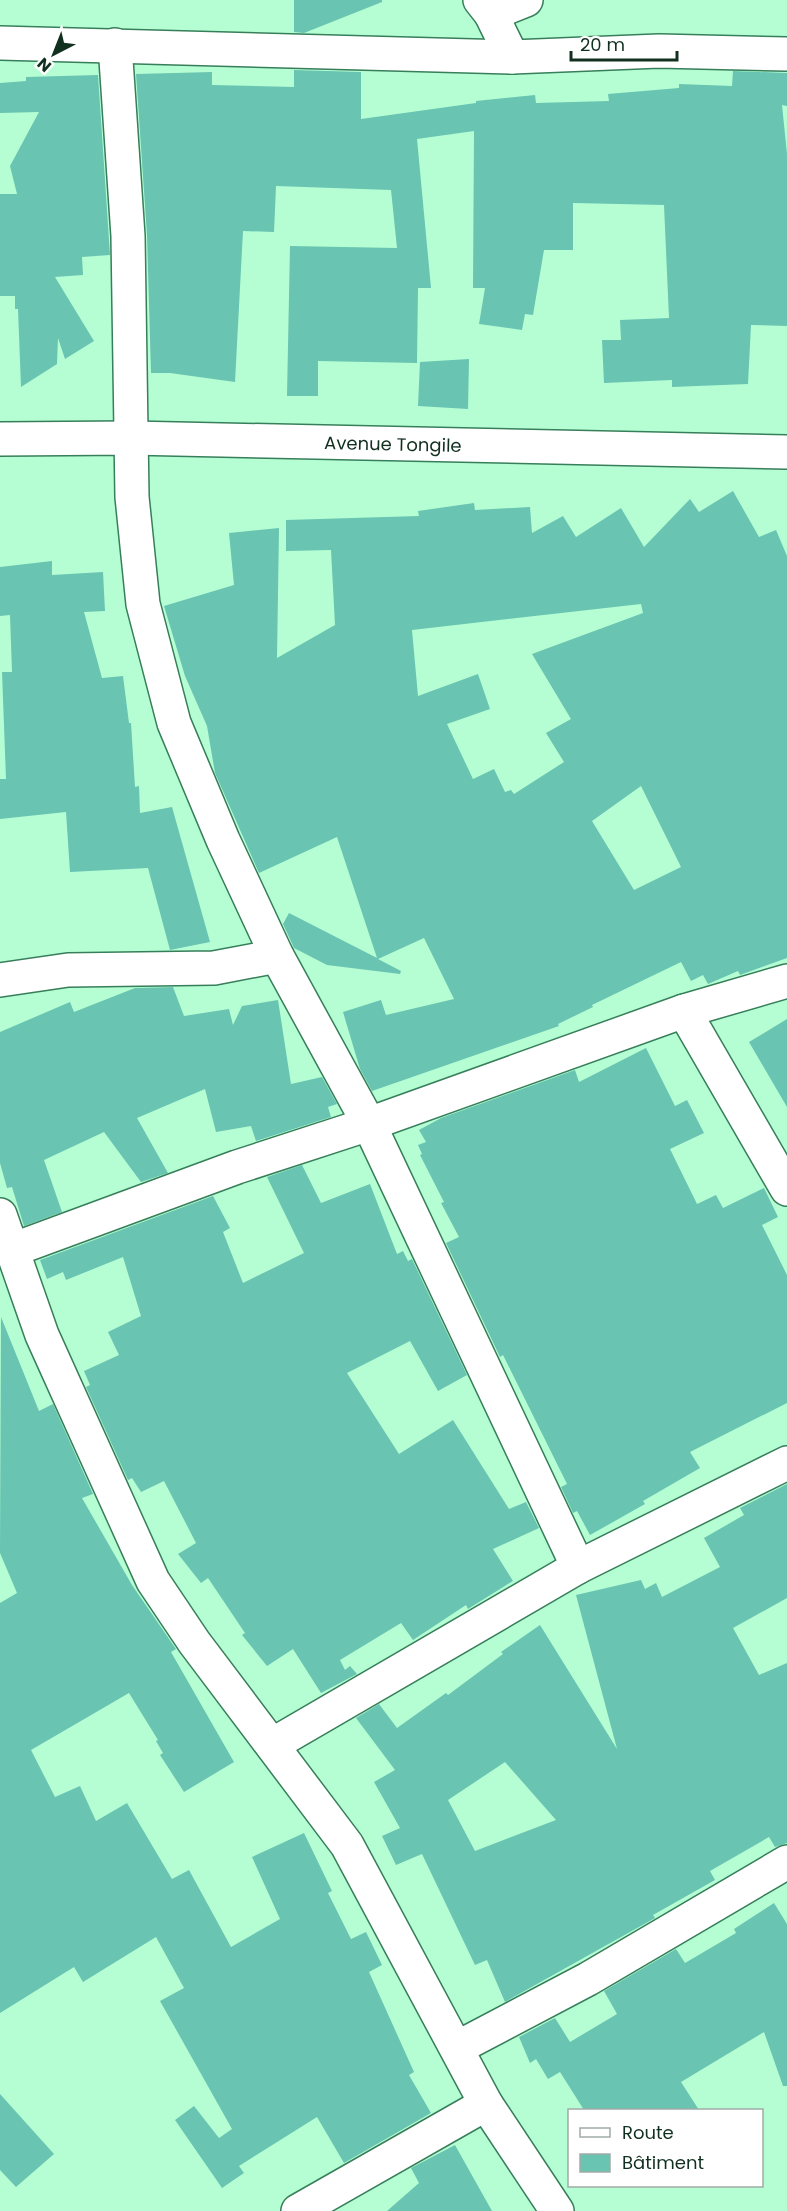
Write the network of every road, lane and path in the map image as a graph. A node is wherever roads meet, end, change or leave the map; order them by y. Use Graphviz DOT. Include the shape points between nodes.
graph roads {
  1 [pos="526,0"];
  2 [pos="485,7"];
  3 [pos="0,43"];
  4 [pos="115,45"];
  5 [pos="787,54"];
  6 [pos="512,57"];
  7 [pos="131,438"];
  8 [pos="0,440"];
  9 [pos="787,452"];
  10 [pos="277,956"];
  11 [pos="0,980"];
  12 [pos="787,981"];
  13 [pos="684,1011"];
  14 [pos="369,1124"];
  15 [pos="787,1189"];
  16 [pos="0,1215"];
  17 [pos="12,1250"];
  18 [pos="787,1463"];
  19 [pos="578,1567"];
  20 [pos="272,1745"];
  21 [pos="785,1865"];
  22 [pos="457,2048"];
  23 [pos="486,2104"];
  24 [pos="298,2211"];
  25 [pos="557,2211"];
  1 -- 2 [label="street"];
  2 -- 6 [label="street"];
  3 -- 4 [label="street"];
  4 -- 6 [label="street"];
  4 -- 7 [label="street" via="128,236"];
  5 -- 6 [label="street" via="659,51"];
  7 -- 8 [label="street, Avenue Tongile"];
  7 -- 9 [label="street, Avenue Tongile"];
  7 -- 10 [label="street" via="132,497 143,604 174,723 222,840"];
  10 -- 11 [label="street" via="214,968 68,970"];
  10 -- 14 [label="street"];
  12 -- 13 [label="street"];
  13 -- 14 [label="street"];
  13 -- 15 [label="street"];
  14 -- 17 [label="street" via="237,1167"];
  14 -- 19 [label="street"];
  16 -- 17 [label="street"];
  17 -- 20 [label="street" via="42,1335 153,1581"];
  18 -- 19 [label="street"];
  19 -- 20 [label="street"];
  20 -- 22 [label="street" via="347,1845"];
  21 -- 22 [label="street" via="588,1979"];
  22 -- 23 [label="street"];
  23 -- 24 [label="street"];
  23 -- 25 [label="street"];
}
